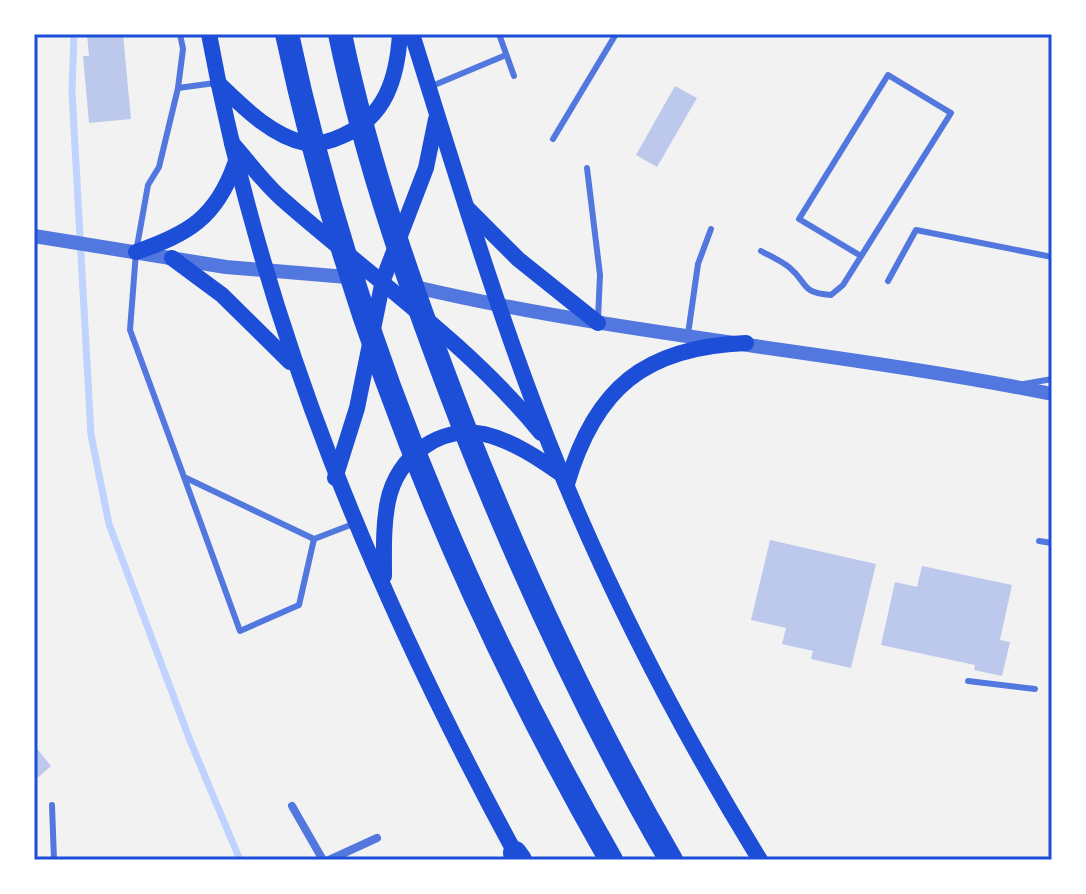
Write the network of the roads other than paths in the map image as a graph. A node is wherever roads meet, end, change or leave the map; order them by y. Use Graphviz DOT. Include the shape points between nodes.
graph roads {
  1 [pos="180,34"];
  2 [pos="209,34"];
  3 [pos="400,34"];
  4 [pos="412,34"];
  5 [pos="499,34"];
  6 [pos="616,34"];
  7 [pos="341,37"];
  8 [pos="289,43"];
  9 [pos="506,55"];
  10 [pos="514,76"];
  11 [pos="218,83"];
  12 [pos="178,88"];
  13 [pos="429,88"];
  14 [pos="437,115"];
  15 [pos="228,138"];
  16 [pos="553,139"];
  17 [pos="235,164"];
  18 [pos="587,168"];
  19 [pos="465,205"];
  20 [pos="711,229"];
  21 [pos="41,237"];
  22 [pos="761,251"];
  23 [pos="136,252"];
  24 [pos="861,256"];
  25 [pos="1052,257"];
  26 [pos="172,258"];
  27 [pos="264,270"];
  28 [pos="383,280"];
  29 [pos="888,281"];
  30 [pos="499,307"];
  31 [pos="598,323"];
  32 [pos="688,334"];
  33 [pos="746,343"];
  34 [pos="294,366"];
  35 [pos="1052,379"];
  36 [pos="1014,386"];
  37 [pos="1052,394"];
  38 [pos="549,443"];
  39 [pos="184,477"];
  40 [pos="335,478"];
  41 [pos="565,479"];
  42 [pos="357,522"];
  43 [pos="314,539"];
  44 [pos="1039,541"];
  45 [pos="1052,543"];
  46 [pos="384,583"];
  47 [pos="968,681"];
  48 [pos="1035,689"];
  49 [pos="52,805"];
  50 [pos="292,806"];
  51 [pos="377,838"];
  52 [pos="518,858"];
  53 [pos="54,860"];
  54 [pos="326,860"];
  55 [pos="611,860"];
  56 [pos="671,860"];
  57 [pos="760,860"];
  1 -- 12 [label="lane"];
  2 -- 11 [label="main road"];
  3 -- 11 [label="main road" via="397,69 382,103 358,129 334,139 305,143 285,135"];
  4 -- 13 [label="main road"];
  5 -- 9 [label="lane"];
  6 -- 16 [label="lane"];
  7 -- 56 [label="highway" via="387,217 500,519 582,698"];
  8 -- 55 [label="highway" via="359,303 452,540 528,706"];
  9 -- 10 [label="lane"];
  9 -- 13 [label="lane"];
  11 -- 12 [label="lane"];
  11 -- 15 [label="main road"];
  12 -- 23 [label="lane" via="159,167 148,185"];
  13 -- 14 [label="main road"];
  14 -- 19 [label="main road"];
  14 -- 28 [label="main road" via="426,168"];
  15 -- 17 [label="main road"];
  15 -- 28 [label="main road" via="279,196"];
  17 -- 23 [label="main road" via="207,216"];
  17 -- 27 [label="main road"];
  18 -- 31 [label="lane" via="600,275"];
  19 -- 30 [label="main road"];
  19 -- 31 [label="main road" via="518,259"];
  20 -- 32 [label="lane" via="698,264"];
  21 -- 23 [label="street"];
  22 -- 24 [label="lane" via="791,268 801,286 831,295"];
  23 -- 26 [label="street"];
  23 -- 39 [label="lane" via="130,330"];
  24 -- 24 [label="lane" via="951,113 888,75 799,219"];
  25 -- 29 [label="lane" via="916,230"];
  26 -- 27 [label="street"];
  26 -- 34 [label="main road" via="222,295"];
  27 -- 28 [label="street"];
  27 -- 34 [label="main road"];
  28 -- 30 [label="street"];
  28 -- 38 [label="main road" via="501,388"];
  28 -- 40 [label="main road" via="357,408"];
  30 -- 31 [label="street"];
  30 -- 38 [label="main road"];
  31 -- 32 [label="street"];
  32 -- 33 [label="street"];
  33 -- 36 [label="street"];
  33 -- 41 [label="main road" via="680,353 634,374 594,416"];
  34 -- 40 [label="main road"];
  35 -- 36 [label="lane"];
  36 -- 37 [label="street"];
  38 -- 41 [label="main road"];
  39 -- 43 [label="lane"];
  39 -- 43 [label="lane" via="240,631 299,605"];
  40 -- 42 [label="main road"];
  41 -- 46 [label="main road" via="515,445 481,434 429,442 404,465 388,499"];
  41 -- 57 [label="main road" via="649,662"];
  42 -- 43 [label="lane"];
  42 -- 46 [label="main road"];
  44 -- 45 [label="lane"];
  46 -- 52 [label="main road" via="437,701"];
  47 -- 48 [label="lane"];
  49 -- 53 [label="lane"];
  50 -- 54 [label="street"];
  51 -- 54 [label="street"];
}
